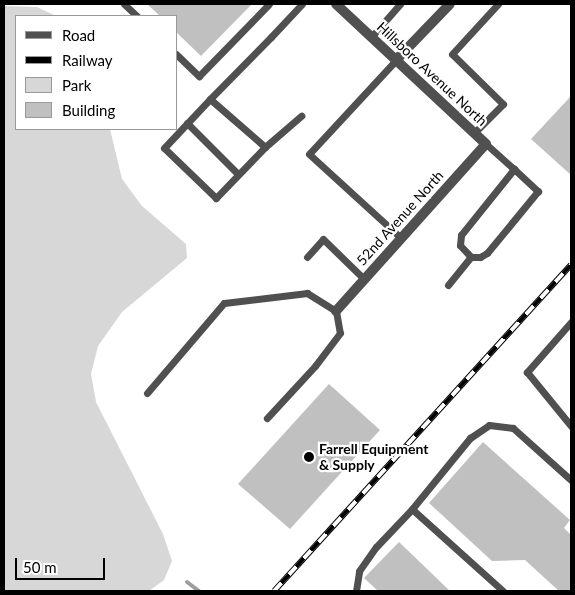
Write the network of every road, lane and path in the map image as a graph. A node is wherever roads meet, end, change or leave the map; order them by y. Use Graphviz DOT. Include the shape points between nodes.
graph roads {
  1 [pos="124,4"];
  2 [pos="269,4"];
  3 [pos="302,4"];
  4 [pos="336,4"];
  5 [pos="400,4"];
  6 [pos="450,4"];
  7 [pos="498,4"];
  8 [pos="136,15"];
  9 [pos="372,36"];
  10 [pos="178,56"];
  11 [pos="397,60"];
  12 [pos="210,99"];
  13 [pos="301,116"];
  14 [pos="187,123"];
  15 [pos="474,133"];
  16 [pos="486,144"];
  17 [pos="265,147"];
  18 [pos="514,169"];
  19 [pos="238,174"];
  20 [pos="401,238"];
  21 [pos="307,257"];
  22 [pos="471,257"];
  23 [pos="364,279"];
  24 [pos="448,285"];
  25 [pos="336,311"];
  26 [pos="571,322"];
  27 [pos="147,393"];
  28 [pos="267,418"];
  29 [pos="571,426"];
  30 [pos="571,480"];
  31 [pos="412,510"];
  32 [pos="356,591"];
  33 [pos="503,591"];
  1 -- 8 [label="lane"];
  2 -- 10 [label="lane" via="199,76"];
  3 -- 12 [label="lane"];
  4 -- 9 [label="street, Hillsboro Avenue North"];
  5 -- 9 [label="lane"];
  6 -- 11 [label="street"];
  7 -- 15 [label="lane" via="452,54 503,104"];
  9 -- 11 [label="street, Hillsboro Avenue North"];
  11 -- 15 [label="street, Hillsboro Avenue North"];
  11 -- 20 [label="lane" via="309,154"];
  12 -- 14 [label="lane"];
  12 -- 17 [label="lane"];
  13 -- 17 [label="lane"];
  14 -- 19 [label="lane"];
  14 -- 19 [label="lane" via="164,148 216,198"];
  15 -- 16 [label="street, Hillsboro Avenue North"];
  16 -- 18 [label="lane"];
  16 -- 20 [label="street, 52nd Avenue North"];
  17 -- 19 [label="lane"];
  18 -- 22 [label="lane" via="461,235 460,245"];
  18 -- 22 [label="lane" via="538,191 487,253"];
  20 -- 23 [label="street, 52nd Avenue North"];
  21 -- 23 [label="lane" via="323,239"];
  22 -- 24 [label="lane"];
  23 -- 25 [label="street, 52nd Avenue North"];
  25 -- 27 [label="lane" via="307,293 224,303"];
  25 -- 28 [label="lane" via="340,333 315,366"];
  26 -- 29 [label="lane" via="527,372"];
  30 -- 31 [label="lane" via="513,428 489,426 470,438"];
  31 -- 32 [label="lane" via="376,547 359,571"];
  31 -- 33 [label="lane"];
}
